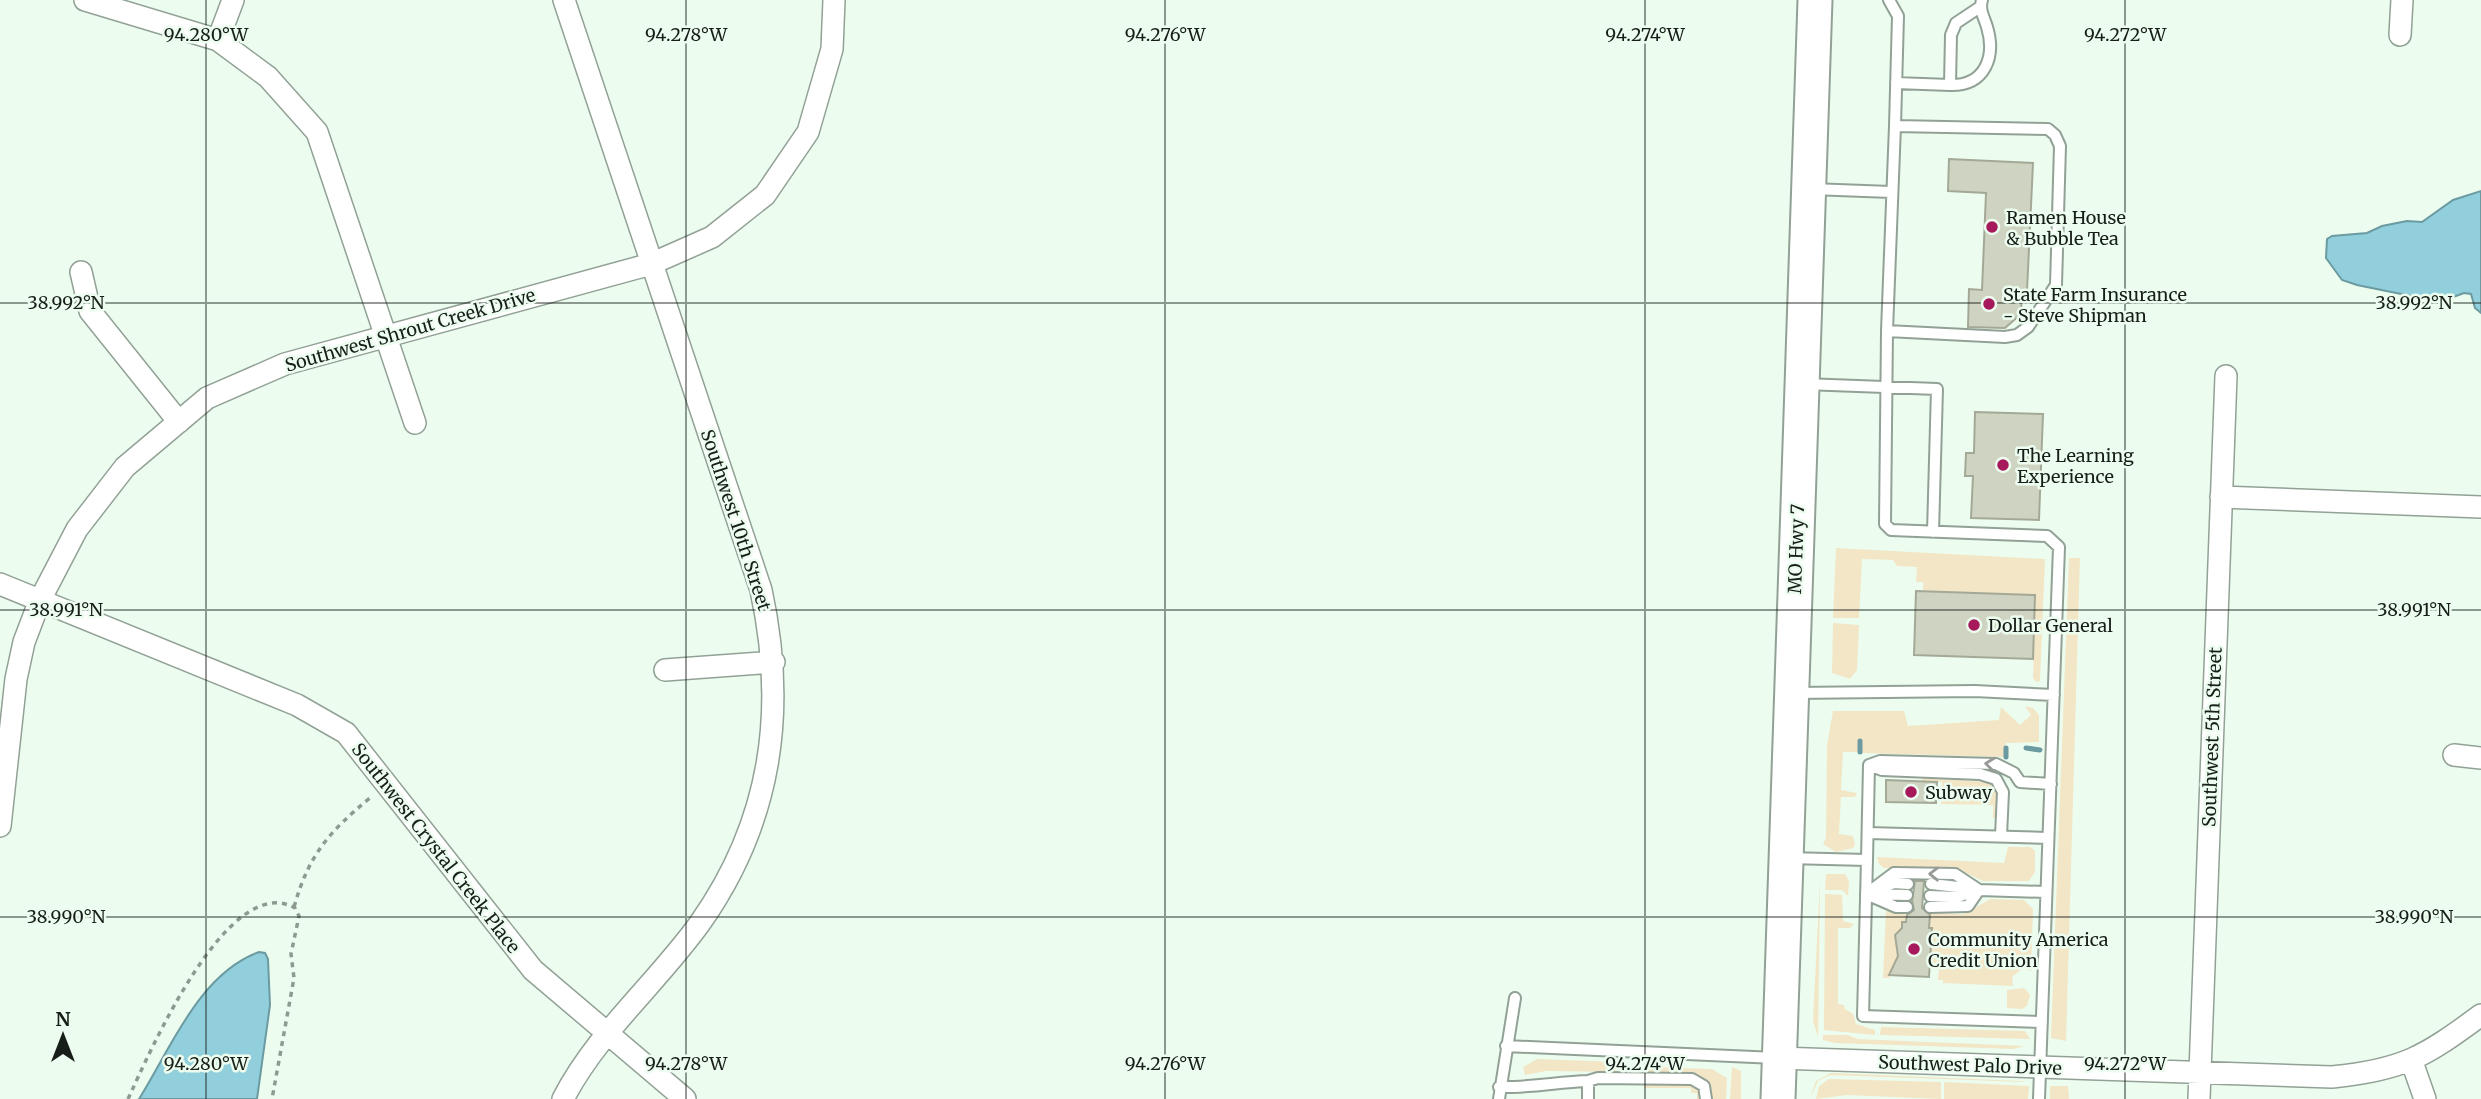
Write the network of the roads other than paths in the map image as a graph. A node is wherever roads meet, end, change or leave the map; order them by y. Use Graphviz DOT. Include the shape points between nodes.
graph roads {
  1 [pos="85,0"];
  2 [pos="233,0"];
  3 [pos="564,0"];
  4 [pos="834,0"];
  5 [pos="1815,0"];
  6 [pos="1889,0"];
  7 [pos="2402,0"];
  8 [pos="1981,4"];
  9 [pos="2400,35"];
  10 [pos="218,40"];
  11 [pos="1896,83"];
  12 [pos="1951,85"];
  13 [pos="1895,126"];
  14 [pos="1808,189"];
  15 [pos="1891,192"];
  16 [pos="650,264"];
  17 [pos="81,272"];
  18 [pos="1887,331"];
  19 [pos="386,336"];
  20 [pos="2226,376"];
  21 [pos="1801,384"];
  22 [pos="1885,387"];
  23 [pos="179,422"];
  24 [pos="415,423"];
  25 [pos="2221,497"];
  26 [pos="2481,507"];
  27 [pos="1933,532"];
  28 [pos="0,584"];
  29 [pos="40,600"];
  30 [pos="774,663"];
  31 [pos="665,670"];
  32 [pos="1791,693"];
  33 [pos="2054,695"];
  34 [pos="2454,755"];
  35 [pos="2481,758"];
  36 [pos="1869,765"];
  37 [pos="2050,784"];
  38 [pos="0,827"];
  39 [pos="1868,833"];
  40 [pos="2001,836"];
  41 [pos="2048,838"];
  42 [pos="1785,858"];
  43 [pos="1867,860"];
  44 [pos="1979,890"];
  45 [pos="2046,892"];
  46 [pos="1866,894"];
  47 [pos="1515,998"];
  48 [pos="2481,1015"];
  49 [pos="2042,1021"];
  50 [pos="608,1032"];
  51 [pos="1506,1046"];
  52 [pos="1779,1058"];
  53 [pos="2412,1062"];
  54 [pos="2040,1067"];
  55 [pos="2199,1073"];
  56 [pos="1588,1082"];
  57 [pos="1499,1093"];
  58 [pos="563,1099"];
  59 [pos="685,1099"];
  60 [pos="1588,1099"];
  61 [pos="1706,1099"];
  62 [pos="1778,1099"];
  63 [pos="2039,1099"];
  64 [pos="2199,1099"];
  65 [pos="2425,1099"];
  1 -- 10 [label="street"];
  2 -- 10 [label="street"];
  3 -- 16 [label="street, Southwest 10th Street"];
  4 -- 16 [label="street" via="832,49 808,132 765,195 712,237"];
  5 -- 14 [label="main road, MO Hwy 7"];
  6 -- 11 [label="lane" via="1898,16"];
  7 -- 9 [label="street"];
  8 -- 12 [label="lane" via="1955,23"];
  8 -- 12 [label="lane" via="1989,61 1982,74 1966,86"];
  10 -- 19 [label="street" via="268,77 317,132"];
  11 -- 12 [label="lane"];
  11 -- 13 [label="lane"];
  13 -- 15 [label="lane"];
  13 -- 18 [label="lane" via="2048,130 2055,135 2060,146 2056,285 2028,327 2017,335"];
  14 -- 15 [label="lane"];
  14 -- 21 [label="main road, MO Hwy 7"];
  15 -- 18 [label="lane"];
  16 -- 19 [label="street, Southwest Shrout Creek Drive"];
  16 -- 30 [label="street, Southwest 10th Street" via="761,590"];
  17 -- 23 [label="street" via="90,312"];
  18 -- 22 [label="lane"];
  19 -- 23 [label="street, Southwest Shrout Creek Drive" via="285,364 207,398"];
  19 -- 24 [label="street"];
  20 -- 25 [label="street, Southwest 5th Street"];
  21 -- 22 [label="lane"];
  21 -- 32 [label="main road, MO Hwy 7"];
  22 -- 27 [label="lane" via="1885,524 1891,530"];
  22 -- 27 [label="lane" via="1937,389"];
  23 -- 29 [label="street, Southwest Shrout Creek Drive" via="125,467 94,503"];
  25 -- 26 [label="street"];
  25 -- 55 [label="street, Southwest 5th Street"];
  27 -- 33 [label="lane" via="2047,536 2055,541 2060,557"];
  28 -- 29 [label="street, Southwest Crystal Creek Place"];
  29 -- 38 [label="street, Southwest Shrout Creek Drive" via="16,679"];
  29 -- 50 [label="street, Southwest Crystal Creek Place" via="297,705 346,733 533,970"];
  30 -- 31 [label="street"];
  30 -- 50 [label="street, Southwest 10th Street" via="774,728 768,767 741,851 699,924"];
  32 -- 33 [label="lane"];
  32 -- 42 [label="main road, MO Hwy 7"];
  33 -- 37 [label="lane"];
  34 -- 35 [label="street"];
  37 -- 36 [label="lane, one-way" via="2020,782 2014,773 1996,764 1880,761"];
  36 -- 39 [label="lane"];
  36 -- 40 [label="lane" via="1882,770 1980,774 1996,779 2003,792"];
  37 -- 41 [label="lane"];
  39 -- 40 [label="lane"];
  39 -- 43 [label="lane"];
  40 -- 41 [label="lane"];
  41 -- 45 [label="lane"];
  42 -- 43 [label="lane"];
  42 -- 52 [label="main road, MO Hwy 7"];
  43 -- 46 [label="lane"];
  44 -- 44 [label="lane" via="1968,906 1930,896 1960,885"];
  44 -- 45 [label="lane"];
  44 -- 46 [label="lane, one-way" via="1955,874 1894,873"];
  45 -- 49 [label="lane"];
  46 -- 46 [label="lane" via="1894,884 1907,895 1896,906"];
  46 -- 49 [label="lane" via="1863,1016"];
  47 -- 51 [label="lane"];
  48 -- 53 [label="street, Southwest Palo Drive"];
  49 -- 54 [label="lane"];
  50 -- 58 [label="street, Southwest 10th Street"];
  50 -- 59 [label="street, Southwest Crystal Creek Place"];
  51 -- 52 [label="lane"];
  51 -- 57 [label="lane"];
  52 -- 54 [label="street, Southwest Palo Drive"];
  52 -- 62 [label="main road, MO Hwy 7"];
  53 -- 55 [label="street, Southwest Palo Drive" via="2375,1073 2332,1077"];
  53 -- 65 [label="street"];
  54 -- 55 [label="street, Southwest Palo Drive"];
  54 -- 63 [label="lane"];
  55 -- 64 [label="street, Southwest 5th Street"];
  56 -- 57 [label="lane" via="1545,1082"];
  56 -- 60 [label="lane"];
  56 -- 61 [label="lane" via="1598,1078 1692,1079 1704,1086"];
}
